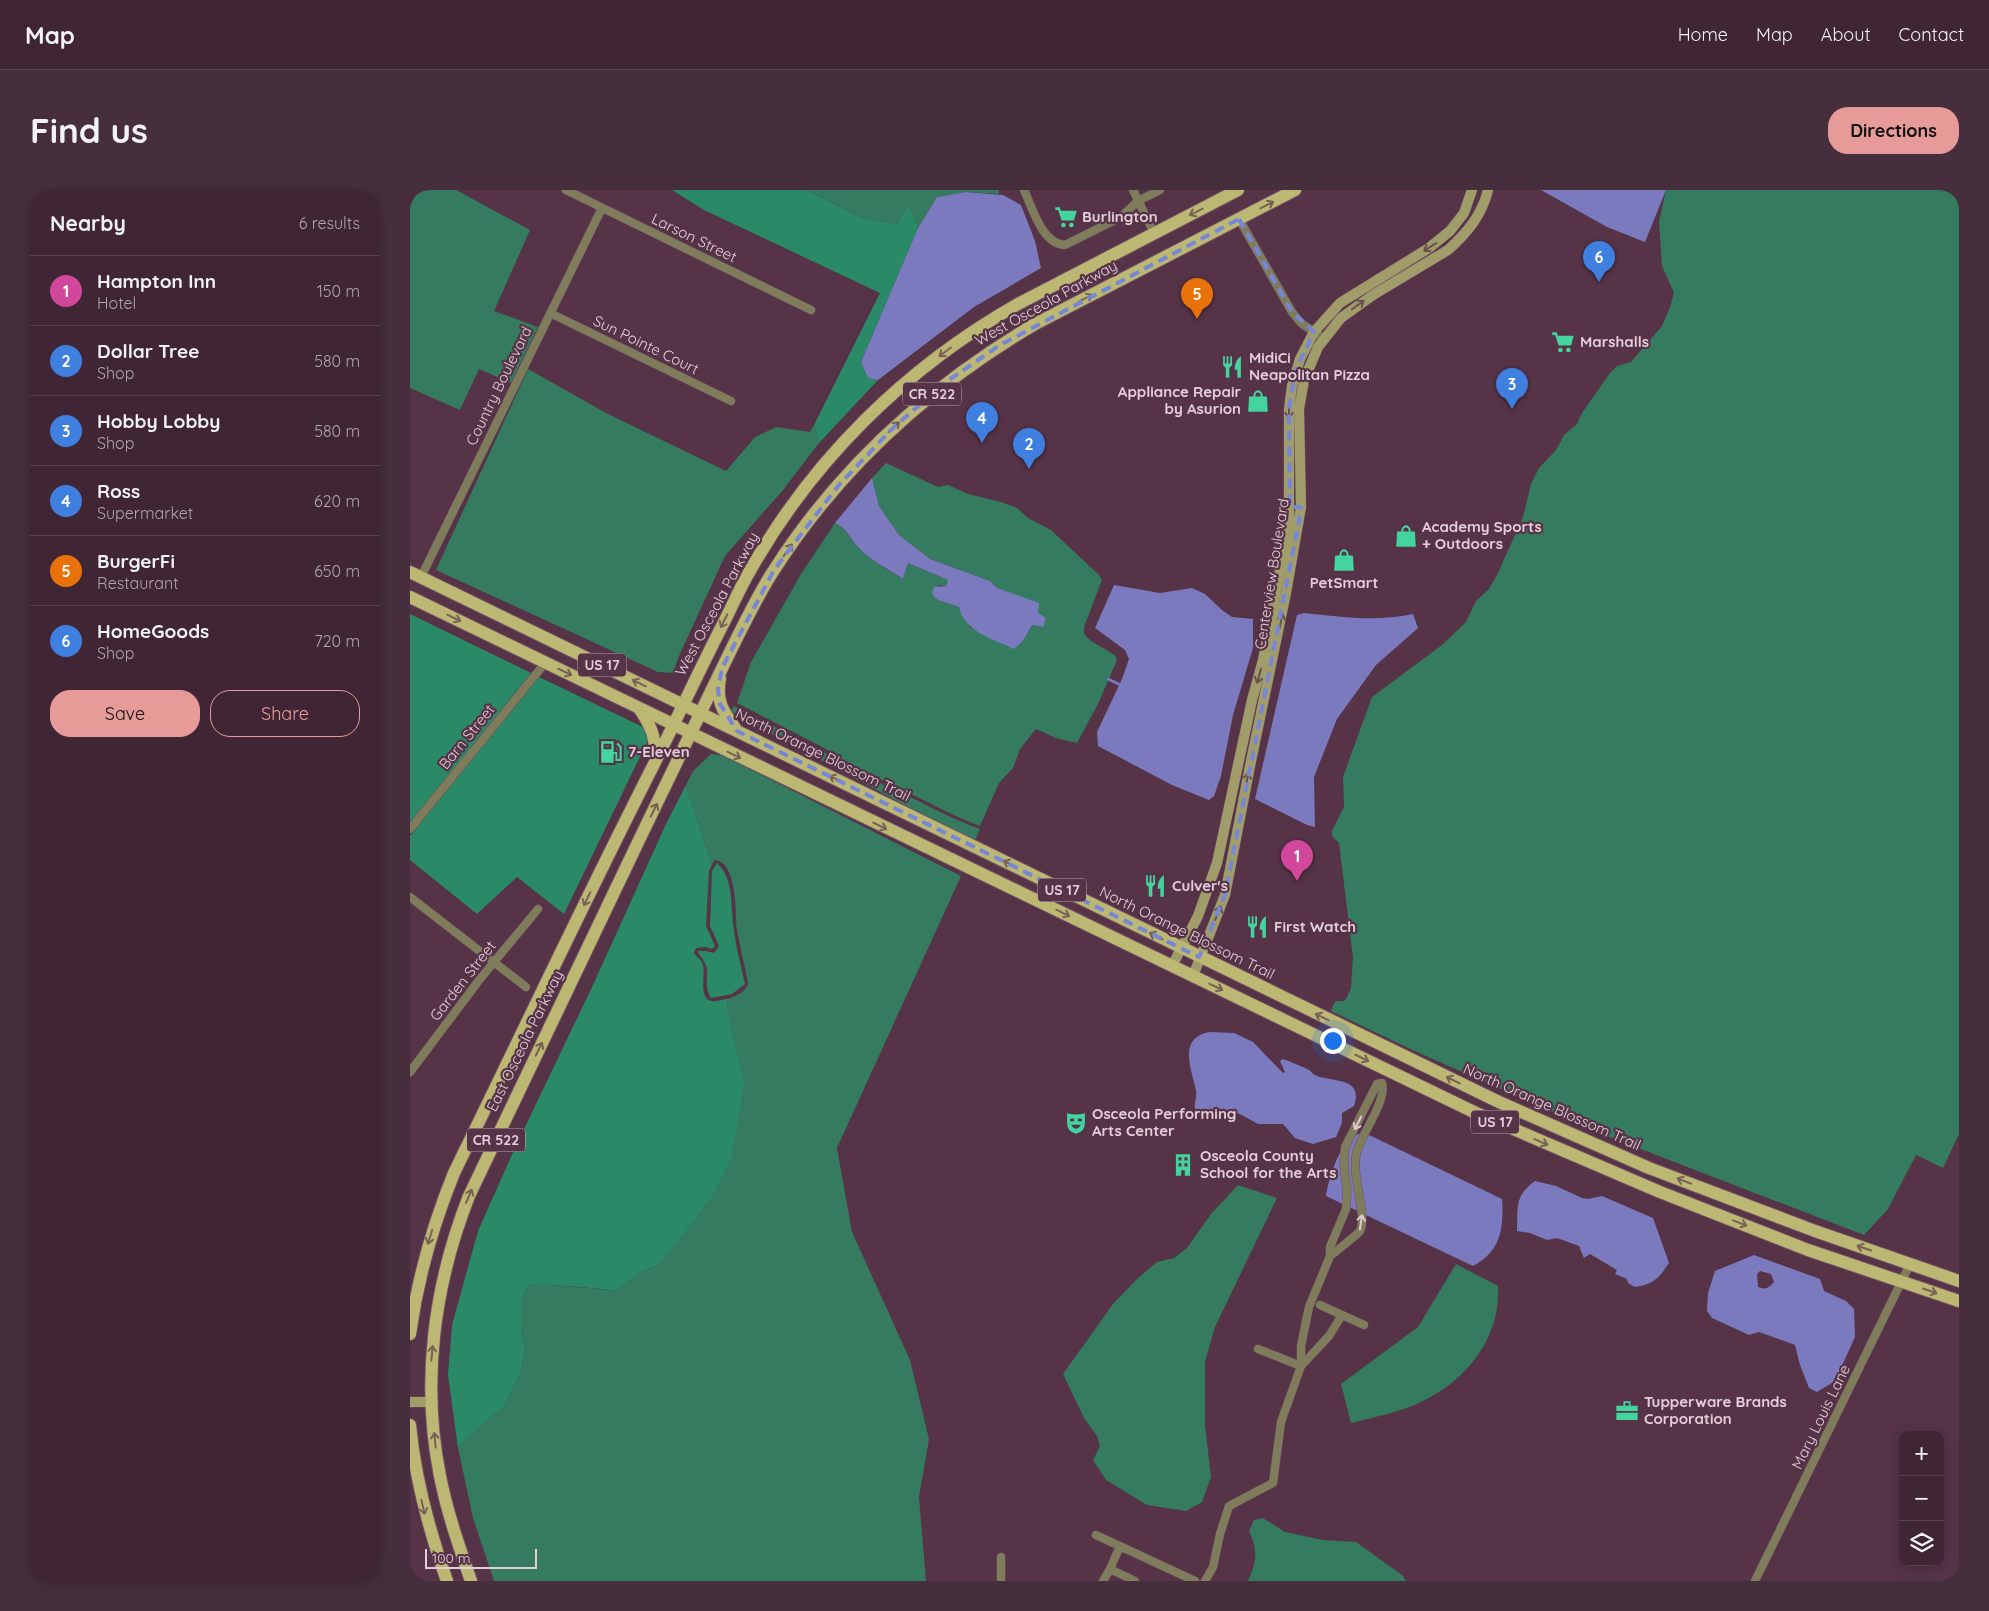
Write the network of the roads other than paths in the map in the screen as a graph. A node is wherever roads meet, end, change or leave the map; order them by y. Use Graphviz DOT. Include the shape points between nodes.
graph roads {
  1 [pos="566,190"];
  2 [pos="1024,190"];
  3 [pos="1133,190"];
  4 [pos="1160,190"];
  5 [pos="1238,190"];
  6 [pos="1295,190"];
  7 [pos="1472,190"];
  8 [pos="1488,190"];
  9 [pos="1138,201"];
  10 [pos="602,208"];
  11 [pos="1464,213"];
  12 [pos="1239,219"];
  13 [pos="1476,221"];
  14 [pos="1154,233"];
  15 [pos="811,310"];
  16 [pos="550,313"];
  17 [pos="1314,332"];
  18 [pos="1324,339"];
  19 [pos="730,401"];
  20 [pos="1290,507"];
  21 [pos="1300,507"];
  22 [pos="414,578"];
  23 [pos="411,599"];
  24 [pos="545,663"];
  25 [pos="722,668"];
  26 [pos="683,704"];
  27 [pos="638,708"];
  28 [pos="700,713"];
  29 [pos="673,725"];
  30 [pos="737,731"];
  31 [pos="690,734"];
  32 [pos="654,764"];
  33 [pos="1226,826"];
  34 [pos="1237,828"];
  35 [pos="410,830"];
  36 [pos="410,898"];
  37 [pos="538,908"];
  38 [pos="1181,949"];
  39 [pos="1199,958"];
  40 [pos="495,963"];
  41 [pos="1172,966"];
  42 [pos="1193,976"];
  43 [pos="526,986"];
  44 [pos="1428,1068"];
  45 [pos="410,1072"];
  46 [pos="1394,1073"];
  47 [pos="1660,1192"];
  48 [pos="1715,1193"];
  49 [pos="1360,1203"];
  50 [pos="1347,1204"];
  51 [pos="1762,1211"];
  52 [pos="1712,1213"];
  53 [pos="1338,1227"];
  54 [pos="1352,1237"];
  55 [pos="1330,1256"];
  56 [pos="1910,1264"];
  57 [pos="1902,1281"];
  58 [pos="1959,1281"];
  59 [pos="1959,1301"];
  60 [pos="1320,1305"];
  61 [pos="1342,1314"];
  62 [pos="1364,1325"];
  63 [pos="410,1334"];
  64 [pos="1258,1349"];
  65 [pos="1301,1366"];
  66 [pos="410,1402"];
  67 [pos="431,1402"];
  68 [pos="410,1425"];
  69 [pos="1096,1535"];
  70 [pos="1120,1546"];
  71 [pos="1000,1557"];
  72 [pos="1110,1568"];
  73 [pos="446,1581"];
  74 [pos="471,1581"];
  75 [pos="1001,1581"];
  76 [pos="1104,1581"];
  77 [pos="1135,1581"];
  78 [pos="1195,1581"];
  79 [pos="1205,1581"];
  80 [pos="1755,1581"];
  1 -- 10 [label="street, Larson Street"];
  2 -- 9 [label="street" via="1046,236 1058,245 1065,245 1121,217"];
  3 -- 9 [label="street"];
  4 -- 9 [label="street"];
  5 -- 14 [label="main road, West Osceola Parkway / CR 522, one-way"];
  12 -- 6 [label="main road, West Osceola Parkway / CR 522, one-way"];
  7 -- 11 [label="street, Centerview Boulevard"];
  8 -- 13 [label="street, Centerview Boulevard"];
  9 -- 14 [label="street"];
  10 -- 15 [label="street, Larson Street"];
  10 -- 16 [label="street, Country Boulevard"];
  11 -- 13 [label="street"];
  11 -- 17 [label="street, Centerview Boulevard, one-way" via="1440,240 1340,303"];
  12 -- 17 [label="street" via="1292,312"];
  25 -- 12 [label="main road, West Osceola Parkway / CR 522, one-way" via="761,591 791,546 865,456 917,406 971,364 1035,324"];
  18 -- 13 [label="street, Centerview Boulevard, one-way" via="1355,306 1448,250"];
  14 -- 26 [label="main road, West Osceola Parkway / CR 522, one-way" via="988,321 921,370 867,416 814,476 771,535"];
  16 -- 19 [label="street, Sun Pointe Court"];
  16 -- 22 [label="street, Country Boulevard"];
  17 -- 18 [label="street"];
  17 -- 20 [label="street, Centerview Boulevard, one-way" via="1295,372 1290,398"];
  18 -- 21 [label="street, Centerview Boulevard" via="1310,363 1301,395"];
  20 -- 21 [label="street"];
  20 -- 33 [label="street, Centerview Boulevard, one-way" via="1263,660"];
  34 -- 21 [label="street, Centerview Boulevard, one-way" via="1273,662"];
  26 -- 22 [label="main road, North Orange Blossom Trail / US 17, one-way"];
  23 -- 24 [label="main road, US 17, one-way"];
  24 -- 27 [label="main road, US 17, one-way"];
  24 -- 35 [label="street, Barn Street"];
  25 -- 28 [label="main road, West Osceola Parkway / CR 522"];
  25 -- 30 [label="main road" via="718,690 720,704"];
  26 -- 28 [label="main road, North Orange Blossom Trail / US 17"];
  26 -- 29 [label="main road, CR 522"];
  27 -- 29 [label="main road, US 17"];
  27 -- 32 [label="main road" via="654,734"];
  28 -- 30 [label="main road, North Orange Blossom Trail / US 17"];
  28 -- 31 [label="main road, CR 522"];
  29 -- 31 [label="main road, US 17"];
  29 -- 32 [label="main road, East Osceola Parkway / CR 522"];
  38 -- 30 [label="main road, North Orange Blossom Trail / US 17, one-way"];
  31 -- 41 [label="main road, US 17, one-way"];
  67 -- 31 [label="main road, East Osceola Parkway / CR 522, one-way" via="440,1288 460,1219"];
  32 -- 63 [label="main road, East Osceola Parkway / CR 522, one-way" via="454,1172 424,1256"];
  33 -- 34 [label="street"];
  33 -- 38 [label="street, Centerview Boulevard" via="1204,901"];
  39 -- 34 [label="street, Centerview Boulevard, one-way" via="1225,895"];
  36 -- 40 [label="street"];
  37 -- 40 [label="street, Garden Street"];
  38 -- 39 [label="main road, North Orange Blossom Trail / US 17"];
  38 -- 41 [label="street, Centerview Boulevard"];
  39 -- 42 [label="street, Centerview Boulevard"];
  44 -- 39 [label="main road, North Orange Blossom Trail / US 17, one-way"];
  40 -- 43 [label="street"];
  40 -- 45 [label="street, Garden Street"];
  41 -- 42 [label="main road, US 17"];
  42 -- 46 [label="main road, US 17, one-way"];
  44 -- 46 [label="main road" via="1408,1066"];
  48 -- 44 [label="main road, North Orange Blossom Trail / US 17, one-way" via="1574,1136"];
  46 -- 47 [label="main road, US 17, one-way" via="1476,1113"];
  47 -- 48 [label="main road" via="1704,1201 1712,1200"];
  47 -- 52 [label="main road, US 17"];
  48 -- 51 [label="main road, North Orange Blossom Trail / US 17"];
  49 -- 50 [label="street" via="1352,1200"];
  49 -- 50 [label="street, one-way" via="1355,1156 1383,1094 1382,1083 1377,1084 1345,1147"];
  54 -- 49 [label="street, one-way" via="1359,1233 1364,1219"];
  50 -- 53 [label="street"];
  51 -- 52 [label="main road" via="1728,1208"];
  56 -- 51 [label="main road, North Orange Blossom Trail / US 17, one-way"];
  52 -- 57 [label="main road, US 17, one-way"];
  53 -- 54 [label="street" via="1341,1234"];
  53 -- 55 [label="street"];
  54 -- 55 [label="street"];
  55 -- 65 [label="street" via="1309,1307"];
  56 -- 57 [label="street, Mary Louis Lane"];
  56 -- 58 [label="main road, US 17"];
  57 -- 59 [label="main road, US 17, one-way"];
  57 -- 80 [label="street, Mary Louis Lane"];
  60 -- 61 [label="street"];
  61 -- 62 [label="street"];
  61 -- 65 [label="street" via="1329,1336"];
  64 -- 65 [label="street"];
  65 -- 79 [label="street" via="1281,1422 1273,1483 1229,1506 1213,1567"];
  66 -- 67 [label="street"];
  74 -- 67 [label="main road, East Osceola Parkway / CR 522, one-way" via="440,1477"];
  68 -- 73 [label="main road, one-way" via="423,1508"];
  69 -- 70 [label="street"];
  70 -- 72 [label="street"];
  70 -- 78 [label="street"];
  71 -- 75 [label="street"];
  72 -- 76 [label="street"];
  72 -- 77 [label="street"];
}
